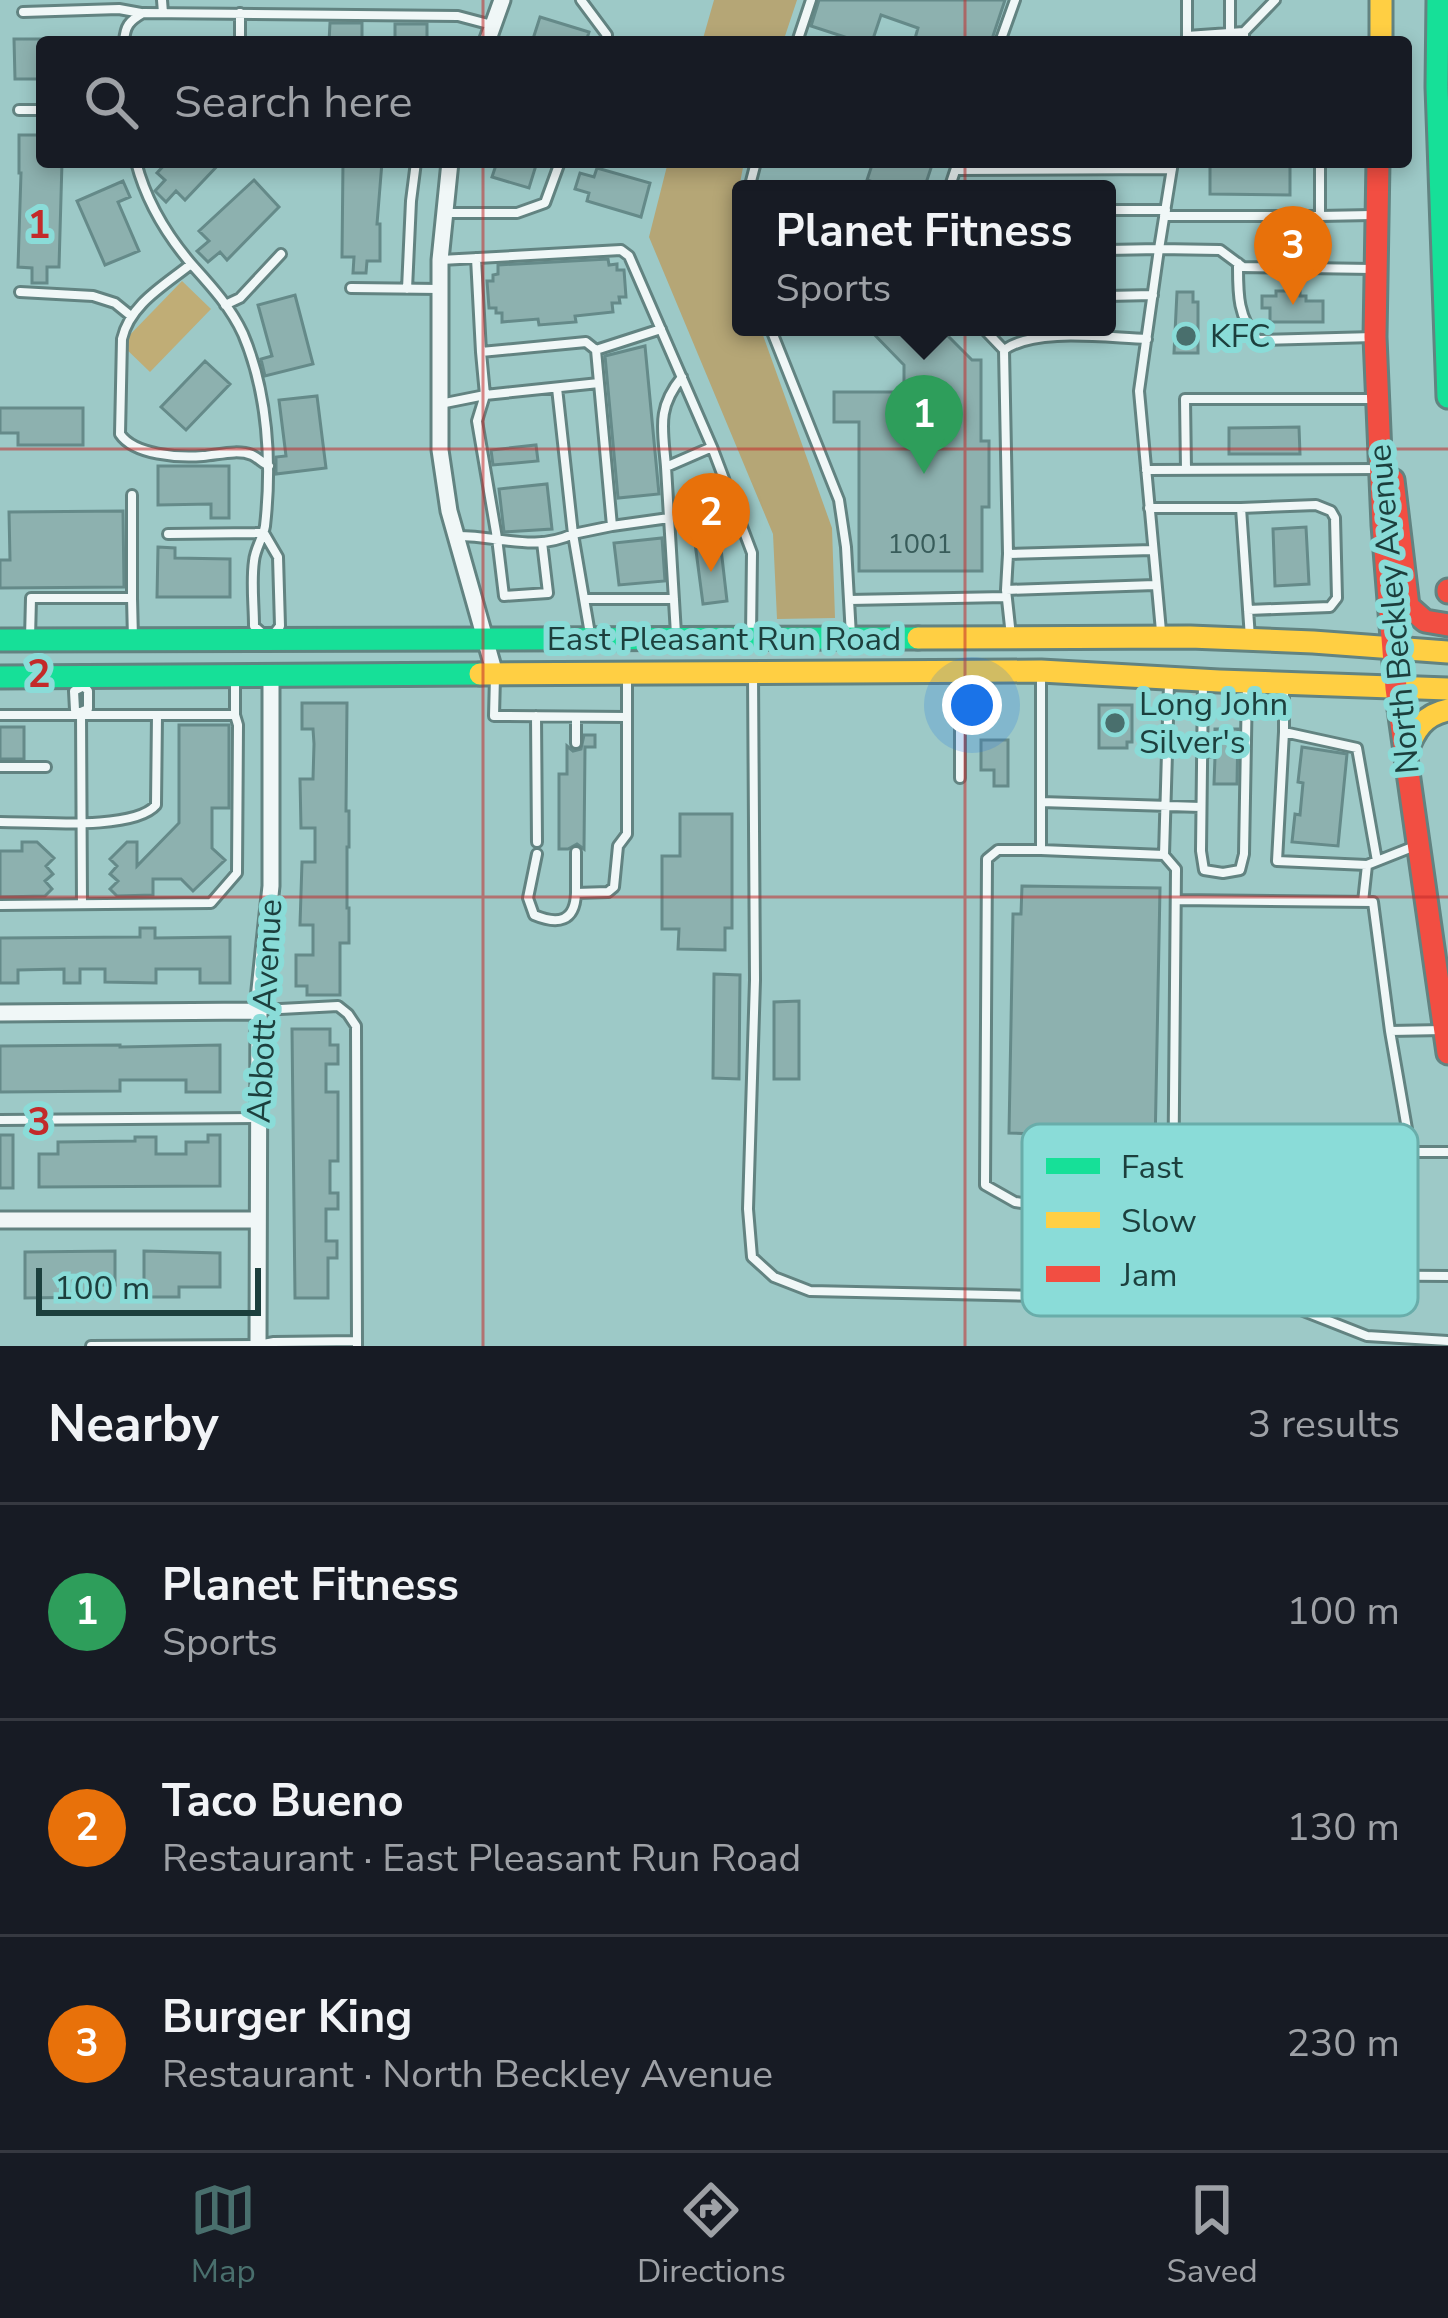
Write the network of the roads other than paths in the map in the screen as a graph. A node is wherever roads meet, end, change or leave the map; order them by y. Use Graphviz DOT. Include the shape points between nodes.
graph roads {
  1 [pos="162,0"];
  2 [pos="502,0"];
  3 [pos="580,0"];
  4 [pos="811,0"];
  5 [pos="1015,0"];
  6 [pos="1187,0"];
  7 [pos="1230,0"];
  8 [pos="1381,0"];
  9 [pos="1426,0"];
  10 [pos="1438,0"];
  11 [pos="1269,3"];
  12 [pos="23,12"];
  13 [pos="143,13"];
  14 [pos="163,13"];
  15 [pos="241,13"];
  16 [pos="493,25"];
  17 [pos="1230,32"];
  18 [pos="124,36"];
  19 [pos="241,36"];
  20 [pos="489,36"];
  21 [pos="607,36"];
  22 [pos="798,36"];
  23 [pos="1002,36"];
  24 [pos="1187,36"];
  25 [pos="1205,36"];
  26 [pos="1241,36"];
  27 [pos="1245,36"];
  28 [pos="1381,36"];
  29 [pos="1438,87"];
  30 [pos="19,110"];
  31 [pos="36,110"];
  32 [pos="138,168"];
  33 [pos="416,168"];
  34 [pos="449,168"];
  35 [pos="558,168"];
  36 [pos="1172,168"];
  37 [pos="1320,168"];
  38 [pos="1378,168"];
  39 [pos="1116,210"];
  40 [pos="1165,213"];
  41 [pos="443,214"];
  42 [pos="1376,215"];
  43 [pos="1319,216"];
  44 [pos="1160,249"];
  45 [pos="1116,250"];
  46 [pos="280,254"];
  47 [pos="476,258"];
  48 [pos="440,260"];
  49 [pos="1238,263"];
  50 [pos="191,264"];
  51 [pos="1375,269"];
  52 [pos="351,288"];
  53 [pos="407,289"];
  54 [pos="440,289"];
  55 [pos="20,292"];
  56 [pos="1116,296"];
  57 [pos="1153,296"];
  58 [pos="225,305"];
  59 [pos="130,316"];
  60 [pos="661,329"];
  61 [pos="774,336"];
  62 [pos="991,336"];
  63 [pos="1375,337"];
  64 [pos="1147,339"];
  65 [pos="596,350"];
  66 [pos="1004,350"];
  67 [pos="481,352"];
  68 [pos="682,376"];
  69 [pos="599,383"];
  70 [pos="557,388"];
  71 [pos="484,395"];
  72 [pos="1448,397"];
  73 [pos="1377,399"];
  74 [pos="440,404"];
  75 [pos="1378,434"];
  76 [pos="712,447"];
  77 [pos="269,467"];
  78 [pos="666,467"];
  79 [pos="1379,469"];
  80 [pos="1146,470"];
  81 [pos="1186,470"];
  82 [pos="132,495"];
  83 [pos="1149,508"];
  84 [pos="1241,508"];
  85 [pos="669,518"];
  86 [pos="612,526"];
  87 [pos="264,533"];
  88 [pos="168,534"];
  89 [pos="574,534"];
  90 [pos="457,536"];
  91 [pos="497,538"];
  92 [pos="542,542"];
  93 [pos="1152,550"];
  94 [pos="1008,554"];
  95 [pos="1155,585"];
  96 [pos="1006,593"];
  97 [pos="132,598"];
  98 [pos="584,599"];
  99 [pos="674,599"];
  100 [pos="849,600"];
  101 [pos="1248,610"];
  102 [pos="1448,625"];
  103 [pos="851,638"];
  104 [pos="1011,638"];
  105 [pos="1162,638"];
  106 [pos="676,639"];
  107 [pos="751,639"];
  108 [pos="0,640"];
  109 [pos="31,640"];
  110 [pos="81,640"];
  111 [pos="133,640"];
  112 [pos="270,640"];
  113 [pos="487,640"];
  114 [pos="591,640"];
  115 [pos="1250,640"];
  116 [pos="1394,650"];
  117 [pos="1448,652"];
  118 [pos="1011,671"];
  119 [pos="1041,671"];
  120 [pos="851,672"];
  121 [pos="972,672"];
  122 [pos="753,673"];
  123 [pos="495,674"];
  124 [pos="627,674"];
  125 [pos="235,676"];
  126 [pos="271,676"];
  127 [pos="0,677"];
  128 [pos="1170,679"];
  129 [pos="1203,681"];
  130 [pos="82,682"];
  131 [pos="1247,682"];
  132 [pos="1284,683"];
  133 [pos="1396,688"];
  134 [pos="1448,689"];
  135 [pos="1440,711"];
  136 [pos="81,714"];
  137 [pos="0,715"];
  138 [pos="157,715"];
  139 [pos="235,715"];
  140 [pos="536,716"];
  141 [pos="577,717"];
  142 [pos="626,717"];
  143 [pos="1284,732"];
  144 [pos="576,742"];
  145 [pos="1405,754"];
  146 [pos="0,767"];
  147 [pos="46,767"];
  148 [pos="960,778"];
  149 [pos="1041,802"];
  150 [pos="1166,807"];
  151 [pos="1201,807"];
  152 [pos="0,822"];
  153 [pos="81,822"];
  154 [pos="536,830"];
  155 [pos="1419,844"];
  156 [pos="1041,850"];
  157 [pos="576,852"];
  158 [pos="1165,854"];
  159 [pos="537,856"];
  160 [pos="1372,863"];
  161 [pos="576,893"];
  162 [pos="1176,900"];
  163 [pos="1363,902"];
  164 [pos="0,904"];
  165 [pos="82,904"];
  166 [pos="259,1011"];
  167 [pos="0,1013"];
  168 [pos="1445,1030"];
  169 [pos="1390,1031"];
  170 [pos="1448,1054"];
  171 [pos="259,1118"];
  172 [pos="0,1120"];
  173 [pos="1174,1124"];
  174 [pos="1406,1124"];
  175 [pos="1022,1203"];
  176 [pos="0,1220"];
  177 [pos="258,1220"];
  178 [pos="1418,1276"];
  179 [pos="1448,1276"];
  180 [pos="1022,1296"];
  181 [pos="1316,1316"];
  182 [pos="1448,1341"];
  183 [pos="357,1343"];
  184 [pos="91,1346"];
  185 [pos="258,1346"];
  1 -- 14 [label="lane"];
  2 -- 16 [label="street"];
  3 -- 21 [label="lane"];
  4 -- 22 [label="lane"];
  5 -- 23 [label="lane"];
  6 -- 24 [label="lane"];
  7 -- 17 [label="lane"];
  8 -- 28 [label="main road"];
  9 -- 29 [label="main road"];
  10 -- 29 [label="main road"];
  11 -- 27 [label="lane"];
  12 -- 13 [label="lane"];
  13 -- 14 [label="lane"];
  13 -- 18 [label="lane"];
  14 -- 15 [label="lane"];
  15 -- 16 [label="lane" via="458,16"];
  15 -- 19 [label="lane"];
  16 -- 20 [label="street"];
  17 -- 25 [label="lane"];
  17 -- 26 [label="lane"];
  29 -- 72 [label="main road"];
  30 -- 31 [label="lane"];
  32 -- 50 [label="lane" via="148,202"];
  33 -- 53 [label="lane"];
  34 -- 41 [label="street"];
  35 -- 41 [label="lane" via="545,203 517,213"];
  36 -- 40 [label="lane"];
  37 -- 43 [label="lane"];
  38 -- 42 [label="main road, North Beckley Avenue"];
  39 -- 40 [label="lane"];
  40 -- 43 [label="lane"];
  40 -- 44 [label="lane"];
  41 -- 48 [label="street"];
  42 -- 43 [label="lane"];
  42 -- 51 [label="main road, North Beckley Avenue"];
  44 -- 45 [label="lane"];
  44 -- 49 [label="lane" via="1220,250"];
  44 -- 57 [label="lane"];
  46 -- 58 [label="lane"];
  47 -- 48 [label="lane"];
  47 -- 60 [label="lane" via="621,250"];
  47 -- 67 [label="lane"];
  48 -- 54 [label="street"];
  49 -- 51 [label="lane"];
  49 -- 63 [label="lane" via="1238,301 1258,340"];
  50 -- 58 [label="lane"];
  50 -- 59 [label="lane"];
  51 -- 63 [label="main road, North Beckley Avenue"];
  52 -- 53 [label="lane"];
  53 -- 54 [label="lane"];
  54 -- 74 [label="street"];
  55 -- 59 [label="lane" via="93,296"];
  56 -- 57 [label="lane"];
  57 -- 64 [label="lane"];
  58 -- 77 [label="lane" via="251,358"];
  59 -- 77 [label="lane" via="118,422 125,442 173,455 241,453"];
  60 -- 65 [label="lane"];
  60 -- 68 [label="lane"];
  61 -- 100 [label="lane" via="839,500"];
  62 -- 66 [label="lane"];
  63 -- 73 [label="main road, North Beckley Avenue"];
  64 -- 66 [label="lane" via="1059,337"];
  64 -- 80 [label="lane" via="1139,392"];
  65 -- 67 [label="lane" via="586,342"];
  65 -- 69 [label="lane"];
  66 -- 94 [label="lane"];
  67 -- 71 [label="lane"];
  68 -- 76 [label="lane"];
  68 -- 78 [label="lane" via="667,395"];
  69 -- 70 [label="lane"];
  69 -- 86 [label="lane"];
  70 -- 71 [label="lane"];
  70 -- 89 [label="lane"];
  71 -- 74 [label="lane"];
  71 -- 91 [label="lane" via="477,421"];
  73 -- 75 [label="main road, North Beckley Avenue"];
  73 -- 81 [label="lane" via="1185,399"];
  74 -- 90 [label="street"];
  75 -- 79 [label="main road, North Beckley Avenue"];
  75 -- 102 [label="main road" via="1391,461 1408,606 1425,621"];
  76 -- 78 [label="lane"];
  76 -- 107 [label="lane" via="752,553"];
  77 -- 87 [label="lane"];
  78 -- 85 [label="lane"];
  79 -- 81 [label="lane"];
  79 -- 116 [label="main road, North Beckley Avenue"];
  80 -- 81 [label="lane"];
  80 -- 83 [label="lane"];
  82 -- 97 [label="lane"];
  83 -- 84 [label="lane"];
  83 -- 93 [label="lane"];
  84 -- 101 [label="lane"];
  84 -- 101 [label="lane" via="1316,506 1335,518 1337,598 1330,607"];
  85 -- 86 [label="lane"];
  85 -- 99 [label="lane"];
  86 -- 89 [label="lane"];
  87 -- 88 [label="lane"];
  87 -- 112 [label="lane" via="278,557 280,626"];
  87 -- 112 [label="lane" via="254,556 254,626"];
  89 -- 92 [label="lane"];
  89 -- 98 [label="lane"];
  90 -- 91 [label="lane"];
  90 -- 113 [label="street"];
  91 -- 92 [label="lane"];
  91 -- 92 [label="lane" via="504,596 548,593"];
  93 -- 94 [label="lane"];
  93 -- 95 [label="lane"];
  94 -- 96 [label="lane"];
  95 -- 96 [label="lane"];
  95 -- 105 [label="lane"];
  96 -- 100 [label="lane"];
  96 -- 104 [label="lane"];
  97 -- 109 [label="lane" via="31,598"];
  97 -- 111 [label="lane"];
  98 -- 99 [label="lane"];
  98 -- 114 [label="lane"];
  99 -- 106 [label="lane"];
  100 -- 103 [label="lane"];
  101 -- 115 [label="lane"];
  103 -- 104 [label="main road, East Pleasant Run Road"];
  103 -- 107 [label="main road, East Pleasant Run Road"];
  103 -- 120 [label="main road"];
  104 -- 105 [label="main road, East Pleasant Run Road"];
  104 -- 118 [label="main road"];
  105 -- 115 [label="main road, East Pleasant Run Road"];
  106 -- 107 [label="main road, East Pleasant Run Road"];
  106 -- 114 [label="main road, East Pleasant Run Road"];
  107 -- 122 [label="main road"];
  108 -- 109 [label="main road, East Pleasant Run Road"];
  109 -- 110 [label="main road, East Pleasant Run Road"];
  110 -- 111 [label="main road, East Pleasant Run Road"];
  110 -- 130 [label="main road"];
  111 -- 112 [label="main road, East Pleasant Run Road"];
  112 -- 113 [label="main road, East Pleasant Run Road"];
  112 -- 126 [label="main road"];
  113 -- 114 [label="main road, East Pleasant Run Road"];
  113 -- 123 [label="street"];
  115 -- 116 [label="main road, East Pleasant Run Road"];
  116 -- 117 [label="main road, East Pleasant Run Road"];
  116 -- 133 [label="main road, North Beckley Avenue"];
  118 -- 119 [label="main road, East Pleasant Run Road"];
  118 -- 121 [label="main road, East Pleasant Run Road"];
  119 -- 128 [label="main road, East Pleasant Run Road"];
  119 -- 149 [label="lane"];
  120 -- 121 [label="main road, East Pleasant Run Road"];
  120 -- 122 [label="main road, East Pleasant Run Road"];
  121 -- 148 [label="lane" via="960,724"];
  122 -- 124 [label="main road, East Pleasant Run Road"];
  122 -- 180 [label="lane" via="752,1256 774,1277 810,1291"];
  123 -- 124 [label="main road, East Pleasant Run Road"];
  123 -- 126 [label="main road, East Pleasant Run Road"];
  123 -- 140 [label="lane" via="494,716"];
  124 -- 142 [label="lane"];
  125 -- 126 [label="main road, East Pleasant Run Road"];
  125 -- 130 [label="main road, East Pleasant Run Road"];
  125 -- 139 [label="lane"];
  126 -- 166 [label="street, Abbott Avenue" via="272,886"];
  127 -- 130 [label="main road, East Pleasant Run Road"];
  128 -- 129 [label="main road, East Pleasant Run Road"];
  128 -- 150 [label="lane"];
  129 -- 131 [label="main road, East Pleasant Run Road"];
  129 -- 151 [label="lane"];
  130 -- 136 [label="lane" via="74,691"];
  131 -- 132 [label="main road, East Pleasant Run Road"];
  131 -- 151 [label="lane" via="1240,870 1204,870"];
  132 -- 133 [label="main road, East Pleasant Run Road"];
  132 -- 143 [label="lane"];
  133 -- 134 [label="main road, East Pleasant Run Road"];
  133 -- 145 [label="main road, North Beckley Avenue"];
  135 -- 145 [label="main road" via="1421,721"];
  136 -- 137 [label="lane"];
  136 -- 138 [label="lane"];
  136 -- 153 [label="lane"];
  138 -- 139 [label="lane"];
  138 -- 153 [label="lane" via="156,805 147,815"];
  139 -- 165 [label="lane" via="237,873 212,903"];
  140 -- 141 [label="lane"];
  140 -- 154 [label="lane"];
  141 -- 142 [label="lane"];
  141 -- 144 [label="lane"];
  142 -- 161 [label="lane" via="627,834 614,887"];
  143 -- 160 [label="lane" via="1357,748"];
  143 -- 160 [label="lane" via="1277,861"];
  145 -- 155 [label="main road, North Beckley Avenue"];
  146 -- 147 [label="lane"];
  149 -- 150 [label="lane"];
  149 -- 156 [label="lane"];
  150 -- 151 [label="lane"];
  150 -- 158 [label="lane"];
  152 -- 153 [label="lane"];
  153 -- 165 [label="lane"];
  154 -- 154 [label="lane" via="537,842"];
  155 -- 160 [label="lane"];
  155 -- 168 [label="main road, North Beckley Avenue"];
  156 -- 158 [label="lane"];
  156 -- 175 [label="lane" via="998,850 987,859 985,1185"];
  157 -- 161 [label="lane"];
  158 -- 162 [label="lane" via="1176,869"];
  159 -- 161 [label="lane" via="528,898 534,915 570,916"];
  160 -- 163 [label="lane"];
  162 -- 163 [label="lane"];
  162 -- 173 [label="lane"];
  163 -- 169 [label="lane" via="1373,902"];
  164 -- 165 [label="lane"];
  166 -- 167 [label="street"];
  166 -- 171 [label="street, Abbott Avenue"];
  166 -- 183 [label="lane" via="338,1006 356,1026"];
  168 -- 169 [label="lane"];
  168 -- 170 [label="main road, North Beckley Avenue"];
  169 -- 174 [label="lane"];
  171 -- 172 [label="lane"];
  171 -- 177 [label="street, Abbott Avenue"];
  176 -- 177 [label="street"];
  177 -- 185 [label="street, Abbott Avenue"];
  178 -- 179 [label="lane"];
  181 -- 182 [label="lane" via="1367,1336"];
  183 -- 185 [label="lane"];
  184 -- 185 [label="lane"];
}
